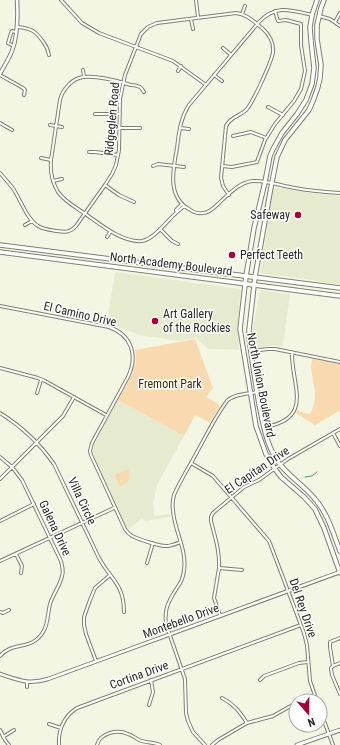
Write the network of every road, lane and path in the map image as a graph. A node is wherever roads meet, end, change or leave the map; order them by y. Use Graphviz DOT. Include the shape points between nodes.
graph roads {
  1 [pos="17,0"];
  2 [pos="61,0"];
  3 [pos="196,0"];
  4 [pos="317,0"];
  5 [pos="324,0"];
  6 [pos="245,6"];
  7 [pos="275,11"];
  8 [pos="340,13"];
  9 [pos="242,14"];
  10 [pos="312,15"];
  11 [pos="319,16"];
  12 [pos="191,18"];
  13 [pos="198,18"];
  14 [pos="335,22"];
  15 [pos="257,24"];
  16 [pos="340,26"];
  17 [pos="17,27"];
  18 [pos="193,29"];
  19 [pos="16,32"];
  20 [pos="13,46"];
  21 [pos="136,46"];
  22 [pos="223,48"];
  23 [pos="49,54"];
  24 [pos="231,55"];
  25 [pos="181,66"];
  26 [pos="84,70"];
  27 [pos="178,71"];
  28 [pos="0,74"];
  29 [pos="214,75"];
  30 [pos="84,77"];
  31 [pos="222,81"];
  32 [pos="123,82"];
  33 [pos="206,85"];
  34 [pos="26,86"];
  35 [pos="23,88"];
  36 [pos="144,92"];
  37 [pos="24,95"];
  38 [pos="268,108"];
  39 [pos="95,114"];
  40 [pos="120,114"];
  41 [pos="283,115"];
  42 [pos="0,123"];
  43 [pos="50,125"];
  44 [pos="56,126"];
  45 [pos="62,127"];
  46 [pos="119,128"];
  47 [pos="140,128"];
  48 [pos="180,128"];
  49 [pos="12,130"];
  50 [pos="189,130"];
  51 [pos="233,136"];
  52 [pos="266,138"];
  53 [pos="89,152"];
  54 [pos="118,155"];
  55 [pos="41,158"];
  56 [pos="51,160"];
  57 [pos="153,166"];
  58 [pos="174,166"];
  59 [pos="222,166"];
  60 [pos="184,167"];
  61 [pos="0,173"];
  62 [pos="62,179"];
  63 [pos="53,181"];
  64 [pos="265,182"];
  65 [pos="271,183"];
  66 [pos="105,185"];
  67 [pos="17,187"];
  68 [pos="14,189"];
  69 [pos="229,194"];
  70 [pos="340,194"];
  71 [pos="134,202"];
  72 [pos="183,205"];
  73 [pos="84,214"];
  74 [pos="32,221"];
  75 [pos="25,225"];
  76 [pos="160,229"];
  77 [pos="110,232"];
  78 [pos="107,237"];
  79 [pos="178,244"];
  80 [pos="0,245"];
  81 [pos="0,252"];
  82 [pos="246,276"];
  83 [pos="255,277"];
  84 [pos="246,284"];
  85 [pos="254,285"];
  86 [pos="340,288"];
  87 [pos="340,296"];
  88 [pos="0,306"];
  89 [pos="251,352"];
  90 [pos="292,352"];
  91 [pos="340,362"];
  92 [pos="0,368"];
  93 [pos="42,380"];
  94 [pos="257,392"];
  95 [pos="36,393"];
  96 [pos="251,393"];
  97 [pos="74,397"];
  98 [pos="0,413"];
  99 [pos="106,416"];
  100 [pos="264,428"];
  101 [pos="340,429"];
  102 [pos="333,433"];
  103 [pos="37,443"];
  104 [pos="340,446"];
  105 [pos="85,448"];
  106 [pos="90,449"];
  107 [pos="0,457"];
  108 [pos="191,463"];
  109 [pos="280,465"];
  110 [pos="12,467"];
  111 [pos="275,469"];
  112 [pos="0,478"];
  113 [pos="174,494"];
  114 [pos="179,496"];
  115 [pos="231,497"];
  116 [pos="34,504"];
  117 [pos="114,508"];
  118 [pos="0,521"];
  119 [pos="82,522"];
  120 [pos="257,527"];
  121 [pos="254,530"];
  122 [pos="50,538"];
  123 [pos="180,542"];
  124 [pos="153,543"];
  125 [pos="340,551"];
  126 [pos="16,554"];
  127 [pos="0,561"];
  128 [pos="147,563"];
  129 [pos="220,568"];
  130 [pos="242,570"];
  131 [pos="340,572"];
  132 [pos="22,573"];
  133 [pos="110,575"];
  134 [pos="288,591"];
  135 [pos="9,610"];
  136 [pos="0,612"];
  137 [pos="124,612"];
  138 [pos="220,615"];
  139 [pos="301,625"];
  140 [pos="169,634"];
  141 [pos="39,638"];
  142 [pos="340,638"];
  143 [pos="42,641"];
  144 [pos="232,650"];
  145 [pos="233,655"];
  146 [pos="0,656"];
  147 [pos="96,661"];
  148 [pos="308,662"];
  149 [pos="340,663"];
  150 [pos="333,666"];
  151 [pos="182,668"];
  152 [pos="0,674"];
  153 [pos="151,680"];
  154 [pos="260,680"];
  155 [pos="27,682"];
  156 [pos="26,687"];
  157 [pos="339,689"];
  158 [pos="313,693"];
  159 [pos="340,694"];
  160 [pos="222,698"];
  161 [pos="149,705"];
  162 [pos="288,708"];
  163 [pos="247,723"];
  164 [pos="49,724"];
  165 [pos="61,728"];
  166 [pos="0,730"];
  167 [pos="14,730"];
  168 [pos="340,730"];
  169 [pos="1,734"];
  170 [pos="329,734"];
  171 [pos="3,737"];
  172 [pos="9,745"];
  173 [pos="59,745"];
  174 [pos="97,745"];
  175 [pos="160,745"];
  176 [pos="205,745"];
  177 [pos="212,745"];
  178 [pos="296,745"];
  179 [pos="333,745"];
  1 -- 17 [label="street"];
  2 -- 21 [label="street" via="86,26"];
  3 -- 13 [label="street"];
  4 -- 10 [label="main road, North Union Boulevard"];
  5 -- 11 [label="main road, North Union Boulevard"];
  6 -- 9 [label="street"];
  7 -- 10 [label="street" via="286,9"];
  7 -- 15 [label="street" via="267,14"];
  7 -- 41 [label="street" via="278,21 286,20 301,24 301,45 306,71 298,95"];
  8 -- 14 [label="street"];
  9 -- 13 [label="street, Ridgeglen Road"];
  9 -- 15 [label="street"];
  10 -- 64 [label="main road, North Union Boulevard" via="312,84 302,108 273,149"];
  11 -- 14 [label="street"];
  11 -- 65 [label="main road, North Union Boulevard" via="317,34 321,65 318,87 309,110 281,146"];
  12 -- 13 [label="street, Ridgeglen Road"];
  12 -- 18 [label="street"];
  12 -- 21 [label="street, Ridgeglen Road" via="148,27 141,34"];
  14 -- 16 [label="street"];
  15 -- 24 [label="street"];
  15 -- 59 [label="street" via="269,35 273,48 272,56 249,105 226,126"];
  17 -- 19 [label="street"];
  17 -- 23 [label="street" via="28,28 37,33"];
  19 -- 20 [label="street"];
  19 -- 20 [label="street" via="10,33 8,43"];
  20 -- 28 [label="street"];
  21 -- 25 [label="street"];
  21 -- 32 [label="street, Ridgeglen Road"];
  22 -- 24 [label="street"];
  24 -- 29 [label="street"];
  25 -- 27 [label="street"];
  25 -- 33 [label="street"];
  26 -- 30 [label="street"];
  28 -- 35 [label="street"];
  29 -- 31 [label="street"];
  29 -- 33 [label="street"];
  30 -- 32 [label="street"];
  30 -- 44 [label="street" via="74,81 62,93"];
  32 -- 36 [label="street" via="141,88"];
  32 -- 40 [label="street, Ridgeglen Road"];
  33 -- 48 [label="street" via="181,117"];
  34 -- 35 [label="street"];
  35 -- 37 [label="street"];
  38 -- 41 [label="street"];
  39 -- 40 [label="street"];
  40 -- 46 [label="street, Ridgeglen Road"];
  41 -- 52 [label="street"];
  42 -- 49 [label="street"];
  43 -- 44 [label="street"];
  44 -- 45 [label="street"];
  44 -- 56 [label="street"];
  46 -- 47 [label="street"];
  46 -- 54 [label="street, Ridgeglen Road"];
  48 -- 50 [label="street"];
  48 -- 58 [label="street"];
  51 -- 52 [label="street" via="251,132"];
  52 -- 59 [label="street" via="257,162 232,167"];
  53 -- 54 [label="street"];
  54 -- 66 [label="street, Ridgeglen Road" via="114,170"];
  55 -- 56 [label="street"];
  56 -- 63 [label="street"];
  57 -- 58 [label="street"];
  58 -- 60 [label="street"];
  58 -- 72 [label="street" via="174,186"];
  59 -- 69 [label="street" via="220,178"];
  61 -- 68 [label="street"];
  62 -- 63 [label="street"];
  63 -- 73 [label="street" via="65,200"];
  64 -- 65 [label="street"];
  64 -- 69 [label="street" via="244,183"];
  64 -- 82 [label="main road, North Union Boulevard"];
  65 -- 70 [label="street"];
  65 -- 83 [label="main road, North Union Boulevard"];
  66 -- 71 [label="street"];
  66 -- 73 [label="street, Ridgeglen Road"];
  67 -- 68 [label="street"];
  68 -- 74 [label="street"];
  69 -- 72 [label="street" via="203,214"];
  72 -- 76 [label="street"];
  73 -- 74 [label="street, Ridgeglen Road" via="74,228 65,232 43,228"];
  73 -- 77 [label="street"];
  74 -- 75 [label="street"];
  76 -- 77 [label="street" via="141,241"];
  76 -- 79 [label="street"];
  77 -- 78 [label="street"];
  80 -- 82 [label="main road, North Academy Boulevard"];
  81 -- 84 [label="main road, North Academy Boulevard"];
  82 -- 83 [label="main road, North Academy Boulevard"];
  82 -- 84 [label="main road, North Union Boulevard"];
  83 -- 85 [label="main road, North Union Boulevard"];
  83 -- 86 [label="main road, North Academy Boulevard"];
  84 -- 85 [label="main road, North Academy Boulevard"];
  84 -- 96 [label="main road, North Union Boulevard" via="240,329"];
  85 -- 87 [label="main road, North Academy Boulevard"];
  85 -- 89 [label="main road, North Union Boulevard" via="249,325"];
  88 -- 99 [label="street, El Camino Drive" via="109,327 124,336 131,347 133,364"];
  89 -- 90 [label="street" via="271,348"];
  89 -- 94 [label="main road, North Union Boulevard"];
  90 -- 91 [label="street"];
  90 -- 100 [label="street" via="297,393 296,407 283,422"];
  92 -- 93 [label="street"];
  93 -- 95 [label="street"];
  93 -- 97 [label="street"];
  94 -- 96 [label="street"];
  94 -- 100 [label="main road, North Union Boulevard"];
  96 -- 108 [label="street" via="232,397 227,401"];
  96 -- 111 [label="main road, North Union Boulevard" via="258,433"];
  97 -- 99 [label="street"];
  97 -- 103 [label="street" via="63,416"];
  98 -- 103 [label="street, Villa Circle"];
  99 -- 106 [label="street, El Camino Drive"];
  100 -- 109 [label="main road, North Union Boulevard"];
  101 -- 102 [label="street, El Capitan Drive"];
  102 -- 104 [label="street"];
  102 -- 109 [label="street, El Capitan Drive"];
  103 -- 110 [label="street"];
  103 -- 119 [label="street, Villa Circle" via="54,464"];
  105 -- 106 [label="street"];
  106 -- 117 [label="street" via="91,457"];
  107 -- 110 [label="street, Galena Drive"];
  108 -- 113 [label="street"];
  108 -- 115 [label="street, Del Rey Drive" via="213,476"];
  109 -- 111 [label="street, El Capitan Drive"];
  109 -- 125 [label="main road, North Union Boulevard" via="320,506"];
  110 -- 112 [label="street"];
  110 -- 116 [label="street, Galena Drive"];
  111 -- 115 [label="street, El Capitan Drive"];
  111 -- 131 [label="main road, North Union Boulevard" via="315,509"];
  113 -- 114 [label="street"];
  113 -- 123 [label="street" via="173,510"];
  115 -- 120 [label="street, Del Rey Drive"];
  115 -- 129 [label="street, El Capitan Drive" via="211,517"];
  116 -- 118 [label="street"];
  116 -- 122 [label="street, Galena Drive"];
  117 -- 119 [label="street"];
  117 -- 124 [label="street" via="128,533"];
  119 -- 122 [label="street"];
  119 -- 133 [label="street, Villa Circle"];
  120 -- 121 [label="street"];
  120 -- 134 [label="street, Del Rey Drive" via="272,546"];
  122 -- 126 [label="street"];
  122 -- 141 [label="street, Galena Drive" via="61,561 63,575 50,604 45,629"];
  123 -- 124 [label="street" via="166,546"];
  123 -- 140 [label="street" via="184,572 166,610"];
  124 -- 128 [label="street"];
  126 -- 127 [label="street"];
  126 -- 132 [label="street" via="22,566"];
  129 -- 130 [label="street"];
  129 -- 138 [label="street, El Capitan Drive" via="214,598"];
  131 -- 134 [label="street, Montebello Drive"];
  133 -- 137 [label="street, Villa Circle" via="121,591"];
  133 -- 147 [label="street" via="95,588 84,618 86,634"];
  134 -- 138 [label="street, Montebello Drive"];
  134 -- 139 [label="street, Del Rey Drive"];
  135 -- 136 [label="street"];
  138 -- 140 [label="street, Montebello Drive"];
  139 -- 144 [label="street, Cortina Drive"];
  139 -- 148 [label="street, Del Rey Drive" via="307,645"];
  140 -- 147 [label="street, Montebello Drive"];
  140 -- 151 [label="street"];
  141 -- 143 [label="street"];
  141 -- 146 [label="street" via="31,644 10,648"];
  142 -- 150 [label="street" via="330,642"];
  144 -- 145 [label="street"];
  144 -- 151 [label="street, Cortina Drive"];
  147 -- 155 [label="street, Montebello Drive" via="48,679"];
  148 -- 154 [label="street" via="264,676"];
  148 -- 158 [label="street, Del Rey Drive"];
  149 -- 150 [label="street"];
  150 -- 157 [label="street" via="332,675"];
  151 -- 153 [label="street, Cortina Drive"];
  151 -- 176 [label="street" via="186,683 187,717 193,732"];
  152 -- 155 [label="street, Montebello Drive"];
  153 -- 161 [label="street" via="153,692"];
  153 -- 165 [label="street, Cortina Drive" via="77,708 68,715"];
  155 -- 156 [label="street"];
  157 -- 159 [label="street"];
  160 -- 163 [label="street" via="236,707"];
  162 -- 163 [label="street" via="273,716"];
  163 -- 177 [label="street"];
  164 -- 165 [label="street"];
  165 -- 173 [label="street, Cortina Drive"];
  166 -- 169 [label="street"];
  167 -- 171 [label="street"];
  168 -- 170 [label="main road"];
  169 -- 171 [label="street"];
  170 -- 178 [label="main road"];
  170 -- 179 [label="street"];
  171 -- 172 [label="street"];
  174 -- 175 [label="street" via="105,734 118,732"];
}
